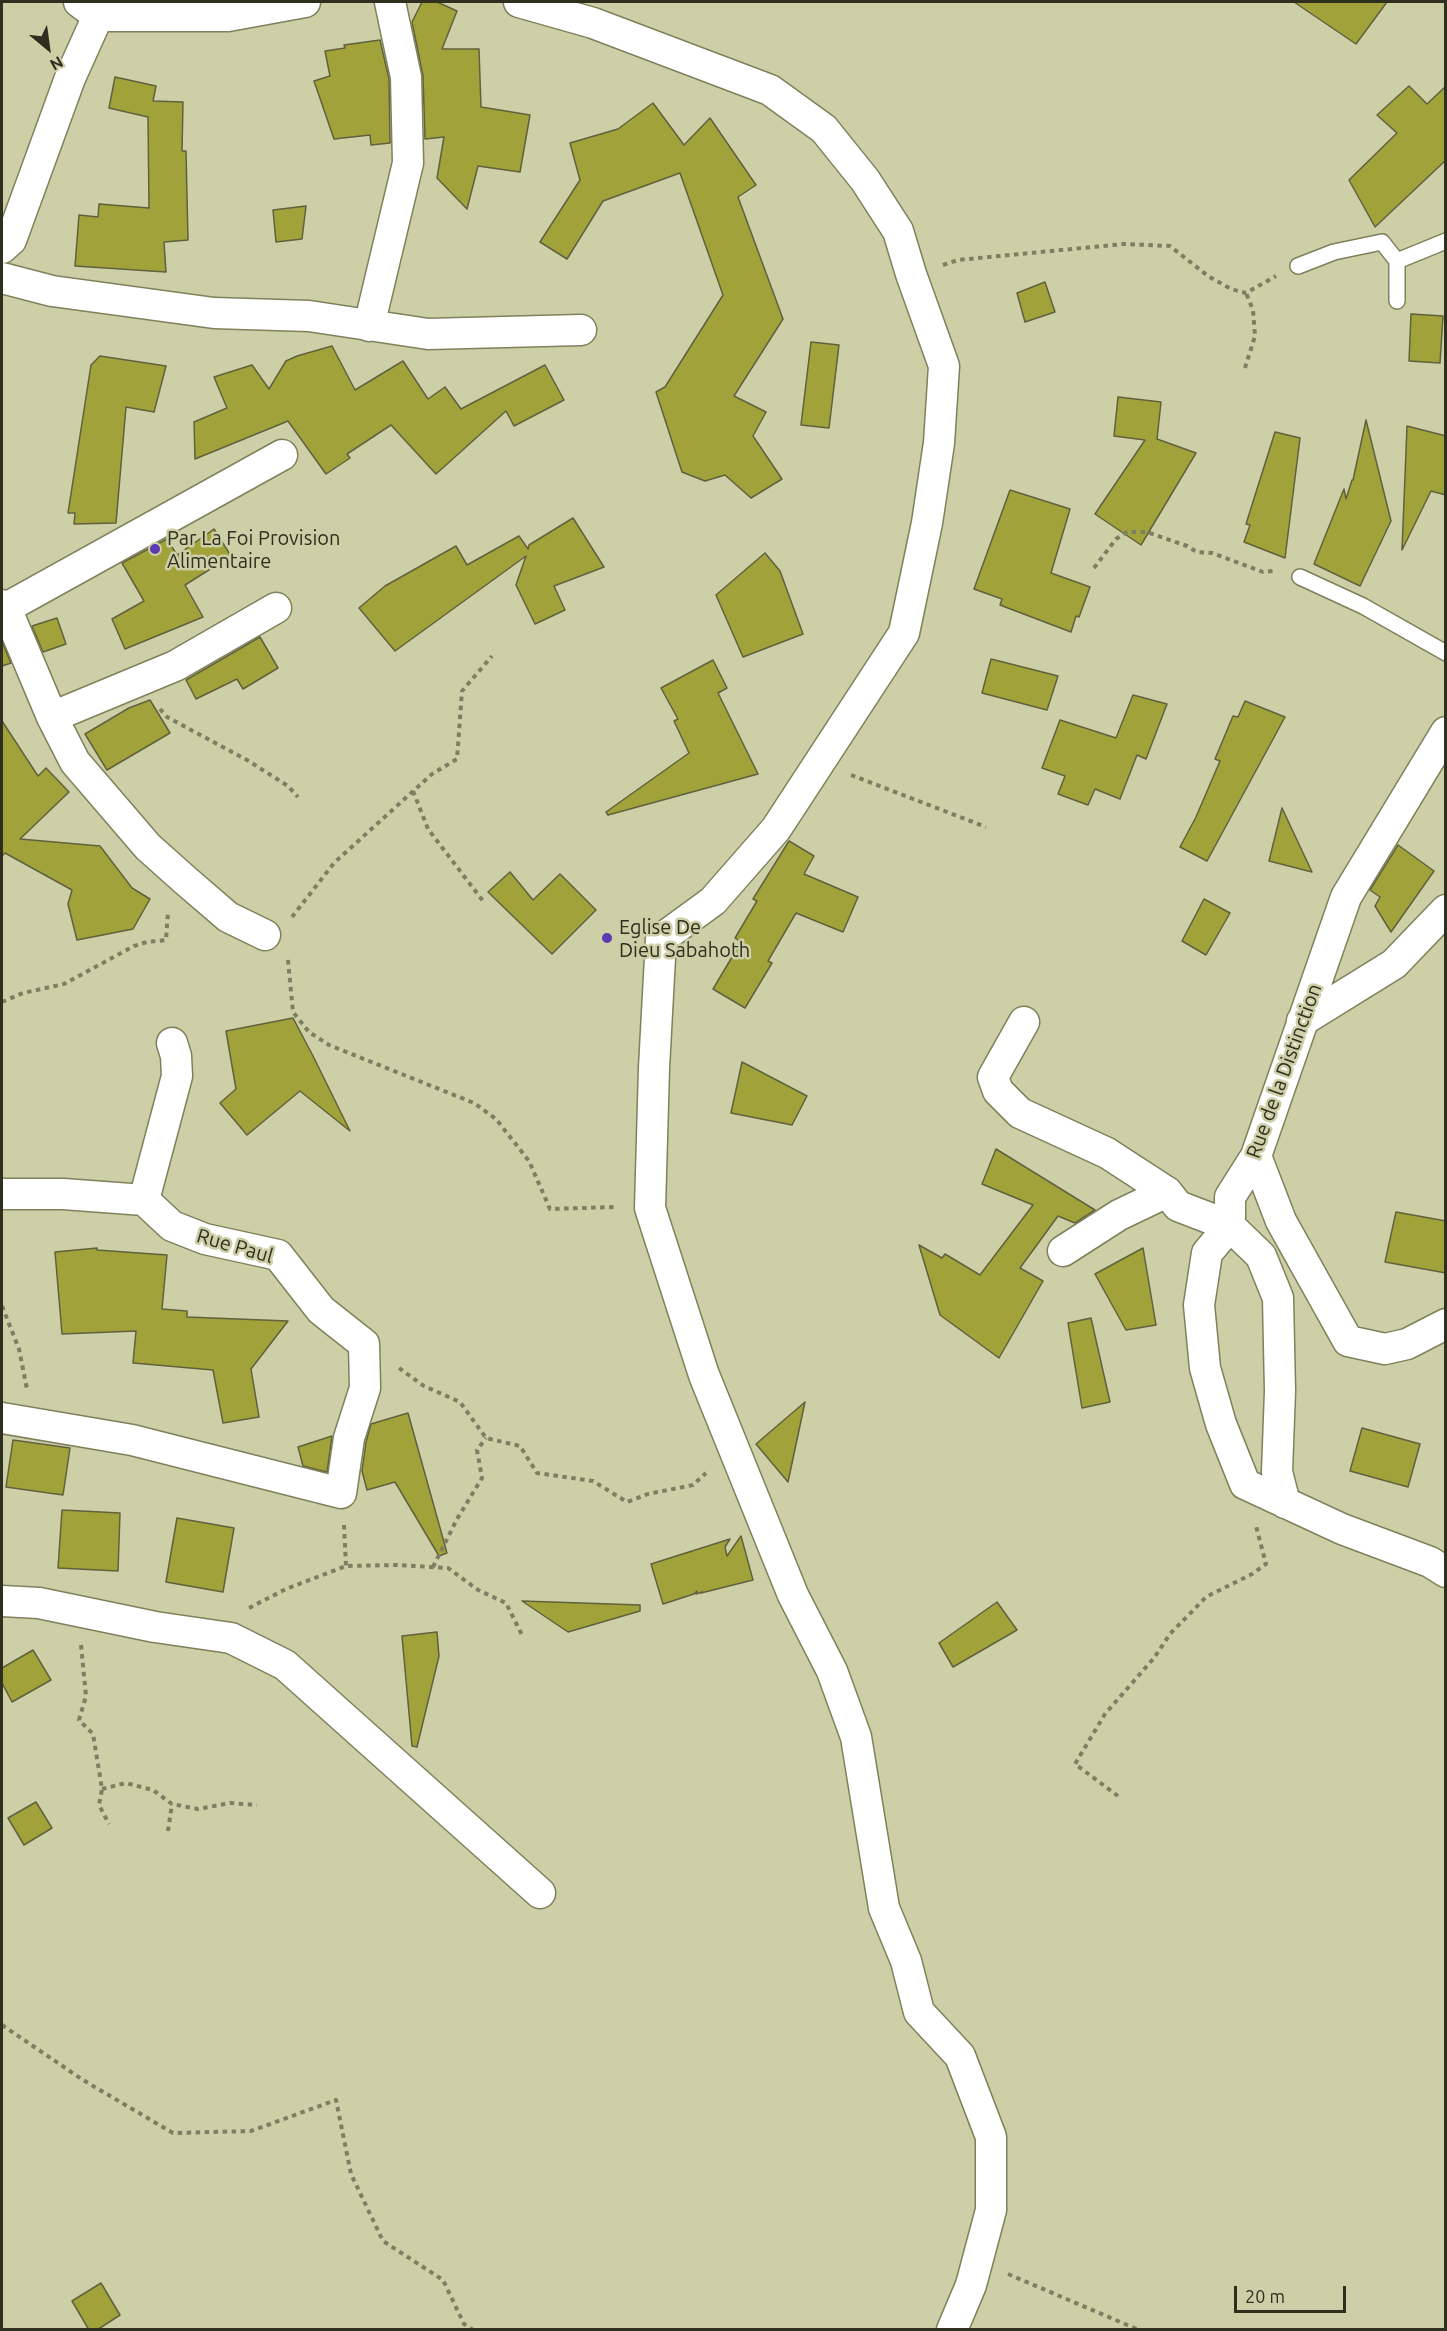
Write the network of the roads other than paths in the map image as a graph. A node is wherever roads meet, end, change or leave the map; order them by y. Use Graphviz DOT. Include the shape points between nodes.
graph roads {
  1 [pos="305,2"];
  2 [pos="390,2"];
  3 [pos="519,2"];
  4 [pos="89,9"];
  5 [pos="1446,241"];
  6 [pos="2,248"];
  7 [pos="1397,261"];
  8 [pos="1298,266"];
  9 [pos="2,278"];
  10 [pos="1397,301"];
  11 [pos="369,326"];
  12 [pos="581,330"];
  13 [pos="282,454"];
  14 [pos="1300,577"];
  15 [pos="4,606"];
  16 [pos="276,608"];
  17 [pos="1446,653"];
  18 [pos="52,717"];
  19 [pos="1446,732"];
  20 [pos="1446,910"];
  21 [pos="271,936"];
  22 [pos="1435,940"];
  23 [pos="1302,1021"];
  24 [pos="1024,1022"];
  25 [pos="172,1043"];
  26 [pos="1256,1156"];
  27 [pos="1167,1192"];
  28 [pos="2,1194"];
  29 [pos="144,1200"];
  30 [pos="1230,1226"];
  31 [pos="1063,1251"];
  32 [pos="1446,1323"];
  33 [pos="2,1418"];
  34 [pos="1285,1503"];
  35 [pos="1446,1572"];
  36 [pos="2,1601"];
  37 [pos="540,1893"];
  38 [pos="952,2330"];
  1 -- 4 [label="street" via="228,16"];
  2 -- 11 [label="street" via="406,77 408,163"];
  3 -- 38 [label="street" via="593,23 770,90 824,129 866,180 898,231 944,366 939,443 904,633 776,829 713,901 661,939 650,1208 704,1375 793,1595 832,1671 856,1737 884,1908 906,1961 919,2012 960,2056 991,2137 991,2210 971,2285"];
  4 -- 6 [label="street" via="70,78 11,240"];
  5 -- 7 [label="lane"];
  7 -- 8 [label="lane" via="1382,242 1334,252"];
  7 -- 10 [label="lane"];
  9 -- 11 [label="street" via="52,291 202,312 309,316"];
  11 -- 12 [label="street" via="428,334"];
  13 -- 15 [label="street"];
  14 -- 17 [label="lane" via="1363,606"];
  15 -- 18 [label="street"];
  16 -- 18 [label="street" via="175,666"];
  18 -- 21 [label="street" via="75,762 148,847 228,917"];
  19 -- 23 [label="street, Rue de la Distinction" via="1346,897"];
  20 -- 22 [label="street"];
  22 -- 23 [label="street"];
  23 -- 26 [label="street, Rue de la Distinction"];
  24 -- 27 [label="street" via="993,1077 998,1091 1020,1113 1107,1152"];
  25 -- 29 [label="street" via="177,1076"];
  26 -- 30 [label="street, Rue de la Distinction" via="1230,1197"];
  26 -- 32 [label="street" via="1281,1221 1348,1341 1384,1349 1407,1344"];
  27 -- 30 [label="street" via="1178,1206"];
  27 -- 31 [label="street" via="1119,1215"];
  28 -- 29 [label="street"];
  29 -- 33 [label="street, Rue Paul" via="172,1226 205,1239 278,1255 321,1310 364,1344 365,1388 349,1438 341,1494 132,1440"];
  30 -- 34 [label="street" via="1261,1256 1278,1298 1277,1472"];
  30 -- 34 [label="street" via="1207,1253 1198,1305 1205,1368 1221,1424 1245,1484"];
  34 -- 35 [label="street"];
  36 -- 37 [label="street" via="39,1603 231,1638 285,1665"];
}
